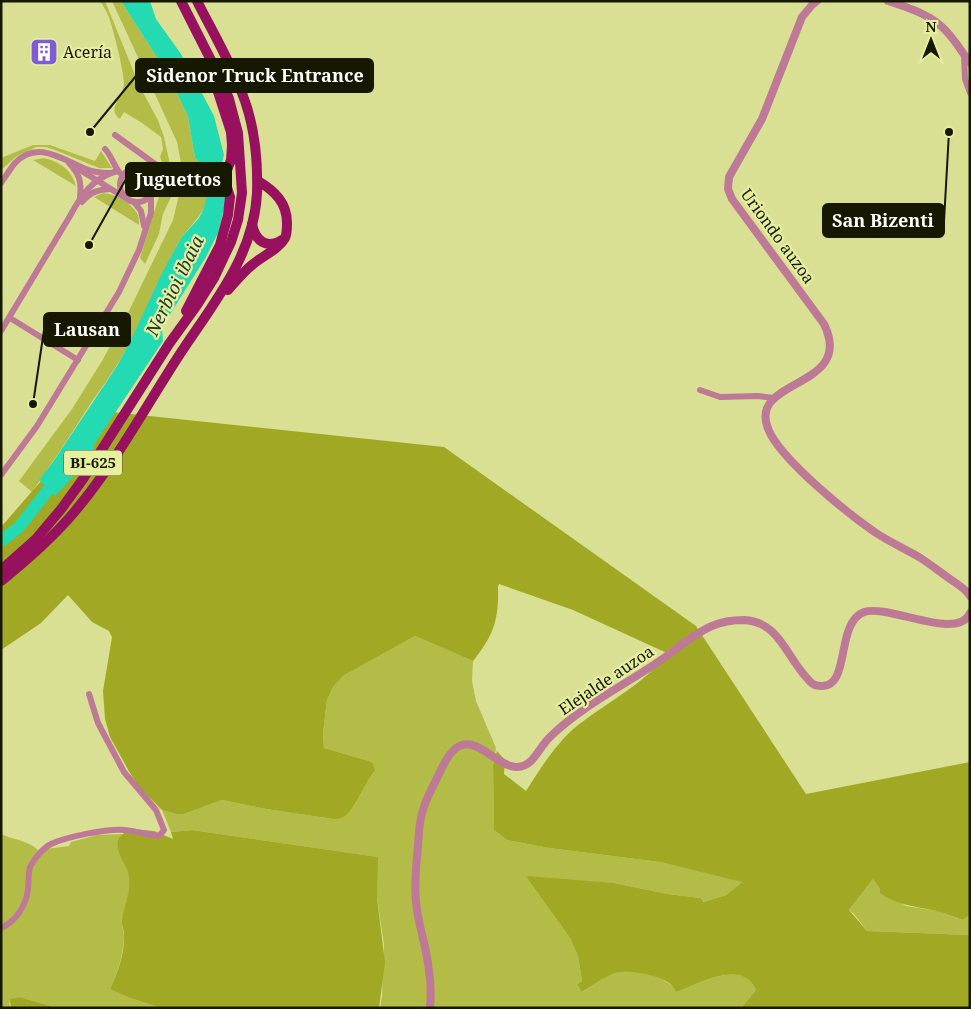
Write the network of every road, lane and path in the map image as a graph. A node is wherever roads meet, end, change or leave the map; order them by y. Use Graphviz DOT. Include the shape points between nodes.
graph roads {
  1 [pos="180,1"];
  2 [pos="197,1"];
  3 [pos="817,1"];
  4 [pos="888,1"];
  5 [pos="964,56"];
  6 [pos="970,63"];
  7 [pos="970,93"];
  8 [pos="115,135"];
  9 [pos="105,149"];
  10 [pos="67,160"];
  11 [pos="143,170"];
  12 [pos="117,173"];
  13 [pos="166,173"];
  14 [pos="173,176"];
  15 [pos="224,178"];
  16 [pos="238,178"];
  17 [pos="96,181"];
  18 [pos="258,182"];
  19 [pos="1,183"];
  20 [pos="110,189"];
  21 [pos="152,192"];
  22 [pos="80,197"];
  23 [pos="125,197"];
  24 [pos="134,202"];
  25 [pos="70,216"];
  26 [pos="252,224"];
  27 [pos="144,232"];
  28 [pos="284,238"];
  29 [pos="209,313"];
  30 [pos="10,318"];
  31 [pos="1,331"];
  32 [pos="170,344"];
  33 [pos="78,360"];
  34 [pos="700,390"];
  35 [pos="774,398"];
  36 [pos="1,475"];
  37 [pos="1,570"];
  38 [pos="1,581"];
  39 [pos="970,596"];
  40 [pos="970,613"];
  41 [pos="89,694"];
  42 [pos="1,928"];
  43 [pos="430,1008"];
  1 -- 15 [label="main road" via="228,123 232,145"];
  1 -- 32 [label="main road, BI-625" via="229,99 240,149 242,193 233,235 222,262"];
  2 -- 26 [label="main road, BI-625" via="235,76 248,112 255,148 256,193"];
  3 -- 35 [label="street, Uriondo auzoa" via="802,17 762,119 729,178 728,189 732,199 829,334 831,347 827,360 817,372"];
  4 -- 5 [label="street" via="924,15 940,26"];
  5 -- 6 [label="street"];
  5 -- 7 [label="street" via="965,78"];
  8 -- 13 [label="street"];
  9 -- 12 [label="street"];
  10 -- 12 [label="street" via="91,171"];
  10 -- 17 [label="street"];
  10 -- 19 [label="street" via="49,152 26,155 14,164"];
  10 -- 22 [label="street" via="77,172"];
  11 -- 12 [label="street"];
  11 -- 13 [label="street"];
  11 -- 21 [label="street" via="153,181"];
  12 -- 17 [label="street"];
  12 -- 23 [label="street"];
  13 -- 14 [label="street"];
  14 -- 15 [label="street"];
  14 -- 21 [label="street"];
  15 -- 16 [label="main road"];
  15 -- 32 [label="main road" via="230,197 220,245"];
  17 -- 20 [label="street"];
  17 -- 22 [label="street"];
  18 -- 28 [label="main road" via="277,195 285,208 287,229"];
  20 -- 23 [label="street"];
  20 -- 25 [label="street" via="90,193"];
  21 -- 24 [label="street" via="144,200"];
  21 -- 27 [label="street" via="151,213"];
  22 -- 25 [label="street"];
  23 -- 24 [label="street"];
  24 -- 27 [label="street" via="143,216"];
  25 -- 30 [label="street"];
  26 -- 28 [label="main road" via="261,242 276,244"];
  26 -- 29 [label="main road, BI-625" via="235,268"];
  27 -- 33 [label="street" via="120,292"];
  28 -- 29 [label="main road" via="249,267"];
  29 -- 38 [label="main road, BI-625" via="93,488 40,548"];
  30 -- 31 [label="street"];
  30 -- 33 [label="street"];
  32 -- 37 [label="main road, BI-625" via="62,508 36,539"];
  33 -- 36 [label="street" via="37,426"];
  34 -- 35 [label="street" via="720,397"];
  35 -- 39 [label="street" via="767,411 768,428 800,469 877,533 920,558"];
  40 -- 43 [label="street, Elejalde auzoa" via="961,622 942,624 883,612 865,612 852,622 838,675 827,686 812,684 768,626 743,620 714,625 567,722 529,763 508,765 479,746 458,746 445,762 420,821 416,903 430,971"];
  41 -- 42 [label="street" via="98,723 124,772 156,810 164,830 159,836 110,830 49,845 30,868 26,902 18,915"];
}
